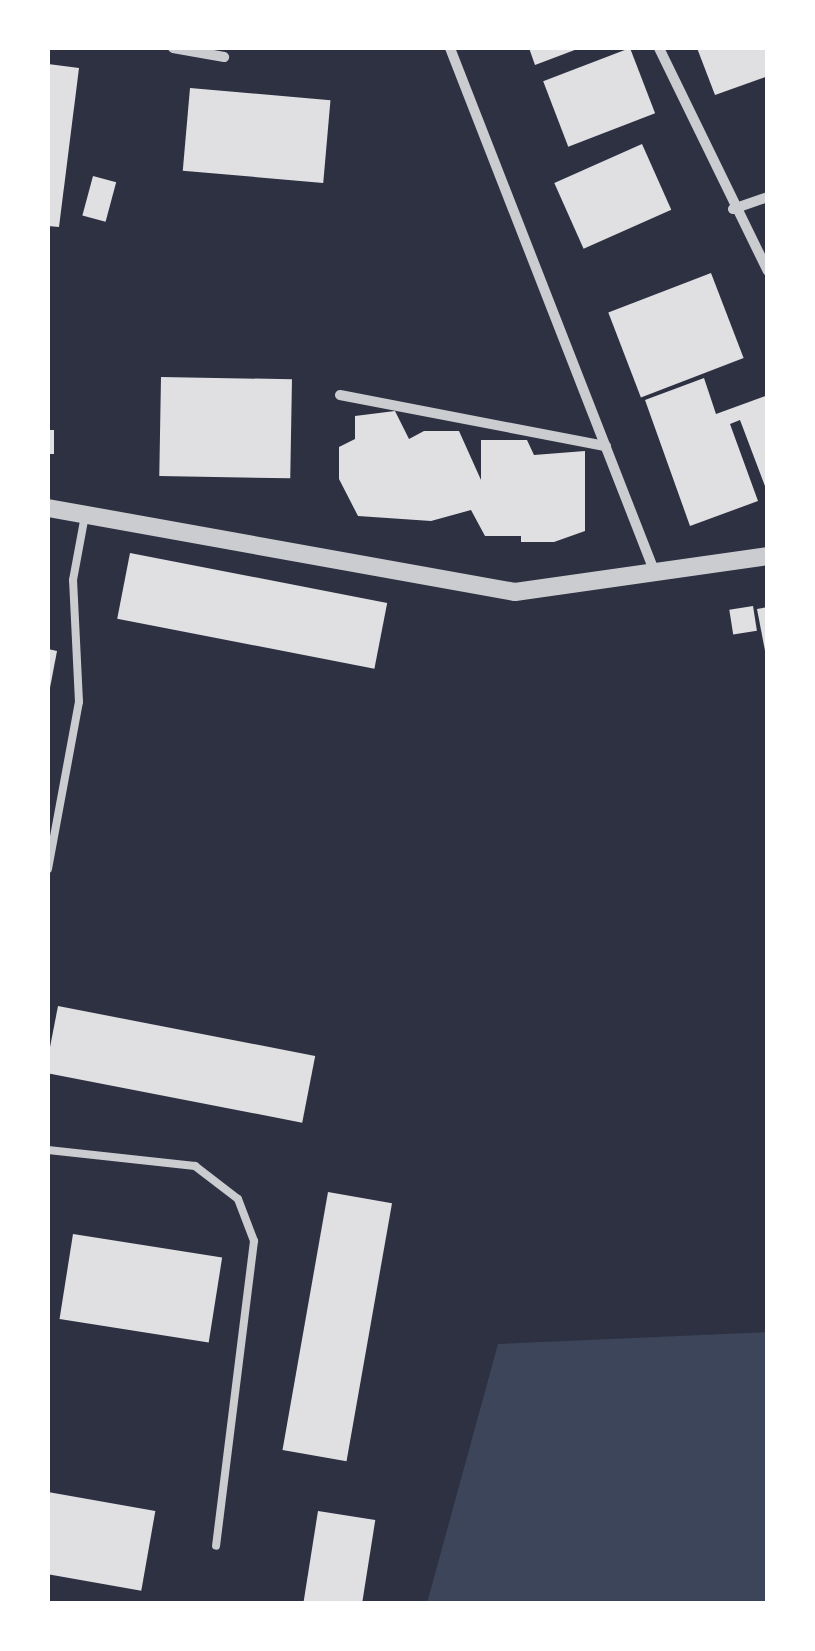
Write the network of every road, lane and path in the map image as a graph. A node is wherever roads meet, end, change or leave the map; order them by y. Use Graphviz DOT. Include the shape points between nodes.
graph roads {
  1 [pos="173,48"];
  2 [pos="450,48"];
  3 [pos="659,48"];
  4 [pos="224,58"];
  5 [pos="768,197"];
  6 [pos="732,209"];
  7 [pos="768,271"];
  8 [pos="340,395"];
  9 [pos="606,446"];
  10 [pos="48,508"];
  11 [pos="85,515"];
  12 [pos="768,556"];
  13 [pos="656,576"];
  14 [pos="48,869"];
  15 [pos="48,1150"];
  16 [pos="216,1546"];
  1 -- 4 [label="street"];
  2 -- 9 [label="street"];
  3 -- 6 [label="street"];
  5 -- 6 [label="street"];
  6 -- 7 [label="street"];
  8 -- 9 [label="street"];
  9 -- 13 [label="street"];
  10 -- 11 [label="street"];
  11 -- 13 [label="street" via="516,592"];
  11 -- 14 [label="lane" via="73,580 79,702"];
  12 -- 13 [label="street"];
  15 -- 16 [label="lane" via="195,1166 238,1200 254,1242"];
}
